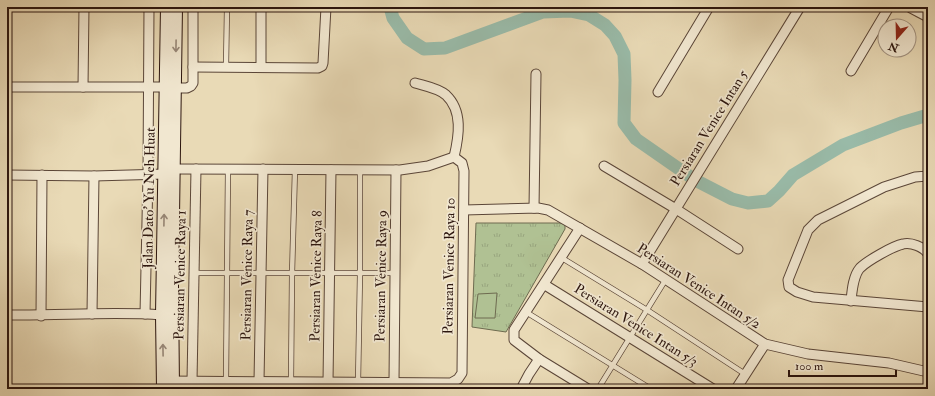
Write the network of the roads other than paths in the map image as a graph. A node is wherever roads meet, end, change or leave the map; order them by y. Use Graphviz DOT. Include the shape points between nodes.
graph roads {
  1 [pos="84,7"];
  2 [pos="149,7"];
  3 [pos="167,7"];
  4 [pos="176,7"];
  5 [pos="194,7"];
  6 [pos="227,7"];
  7 [pos="261,7"];
  8 [pos="326,7"];
  9 [pos="709,7"];
  10 [pos="800,7"];
  11 [pos="889,7"];
  12 [pos="911,7"];
  13 [pos="928,16"];
  14 [pos="193,67"];
  15 [pos="226,67"];
  16 [pos="261,67"];
  17 [pos="851,71"];
  18 [pos="536,74"];
  19 [pos="415,83"];
  20 [pos="7,87"];
  21 [pos="83,87"];
  22 [pos="149,87"];
  23 [pos="171,88"];
  24 [pos="658,92"];
  25 [pos="454,157"];
  26 [pos="604,166"];
  27 [pos="196,169"];
  28 [pos="228,169"];
  29 [pos="263,169"];
  30 [pos="295,169"];
  31 [pos="360,169"];
  32 [pos="331,170"];
  33 [pos="396,170"];
  34 [pos="170,172"];
  35 [pos="148,174"];
  36 [pos="7,175"];
  37 [pos="42,175"];
  38 [pos="94,176"];
  39 [pos="928,176"];
  40 [pos="534,208"];
  41 [pos="676,209"];
  42 [pos="464,210"];
  43 [pos="580,228"];
  44 [pos="168,240"];
  45 [pos="738,249"];
  46 [pos="928,254"];
  47 [pos="562,258"];
  48 [pos="642,264"];
  49 [pos="194,273"];
  50 [pos="227,273"];
  51 [pos="261,273"];
  52 [pos="330,273"];
  53 [pos="395,273"];
  54 [pos="292,274"];
  55 [pos="360,274"];
  56 [pos="666,279"];
  57 [pos="545,285"];
  58 [pos="851,301"];
  59 [pos="928,307"];
  60 [pos="647,310"];
  61 [pos="526,312"];
  62 [pos="92,314"];
  63 [pos="145,314"];
  64 [pos="7,315"];
  65 [pos="162,315"];
  66 [pos="41,316"];
  67 [pos="630,337"];
  68 [pos="765,344"];
  69 [pos="539,359"];
  70 [pos="613,365"];
  71 [pos="928,372"];
  72 [pos="745,374"];
  73 [pos="192,381"];
  74 [pos="226,381"];
  75 [pos="259,382"];
  76 [pos="291,382"];
  77 [pos="328,382"];
  78 [pos="394,382"];
  79 [pos="358,383"];
  80 [pos="168,385"];
  81 [pos="521,389"];
  82 [pos="588,389"];
  83 [pos="598,389"];
  84 [pos="651,389"];
  85 [pos="713,389"];
  86 [pos="736,389"];
  1 -- 21 [label="street"];
  2 -- 22 [label="street"];
  3 -- 23 [label="main road, Jalan Dato' Yu Neh Huat"];
  4 -- 23 [label="main road, one-way" via="175,66"];
  5 -- 14 [label="street"];
  6 -- 15 [label="lane"];
  7 -- 16 [label="street"];
  8 -- 16 [label="street" via="322,66"];
  9 -- 24 [label="street"];
  10 -- 41 [label="street, Persiaran Venice Intan 5"];
  11 -- 17 [label="street"];
  12 -- 13 [label="street"];
  14 -- 15 [label="street"];
  14 -- 23 [label="street" via="191,86"];
  15 -- 16 [label="street"];
  18 -- 40 [label="street"];
  19 -- 25 [label="street" via="435,89 454,105 458,140"];
  20 -- 21 [label="street"];
  21 -- 22 [label="street"];
  22 -- 23 [label="street"];
  22 -- 35 [label="street"];
  23 -- 34 [label="main road, Jalan Dato' Yu Neh Huat"];
  23 -- 34 [label="main road, Jalan Dato' Yu Neh Huat" via="174,112"];
  25 -- 33 [label="street" via="428,166"];
  25 -- 42 [label="street, Persiaran Venice Raya 10" via="462,162 464,171"];
  26 -- 41 [label="street"];
  27 -- 28 [label="street"];
  27 -- 34 [label="street"];
  27 -- 49 [label="street, Persiaran Venice Raya 1"];
  28 -- 29 [label="street"];
  28 -- 50 [label="lane"];
  29 -- 30 [label="street"];
  29 -- 51 [label="street, Persiaran Venice Raya 7"];
  30 -- 32 [label="street"];
  30 -- 54 [label="lane"];
  31 -- 32 [label="street"];
  31 -- 33 [label="street"];
  31 -- 55 [label="lane"];
  32 -- 52 [label="street, Persiaran Venice Raya 8"];
  33 -- 53 [label="street, Persiaran Venice Raya 9"];
  34 -- 35 [label="street"];
  34 -- 44 [label="main road, Jalan Dato' Yu Neh Huat"];
  35 -- 38 [label="street"];
  35 -- 63 [label="street"];
  36 -- 37 [label="street"];
  37 -- 38 [label="street"];
  37 -- 66 [label="street"];
  38 -- 62 [label="street"];
  39 -- 58 [label="street" via="915,177 884,187 818,220 808,230 788,280 789,287 813,297"];
  40 -- 42 [label="street, Persiaran Venice Intan 5/2"];
  40 -- 43 [label="street, Persiaran Venice Intan 5/2" via="548,210"];
  41 -- 45 [label="street"];
  41 -- 48 [label="street, Persiaran Venice Intan 5"];
  42 -- 78 [label="street, Persiaran Venice Raya 10" via="462,373 451,383"];
  43 -- 47 [label="street"];
  43 -- 48 [label="street, Persiaran Venice Intan 5/2"];
  44 -- 65 [label="main road, Jalan Dato' Yu Neh Huat"];
  44 -- 80 [label="main road, Jalan Dato' Yu Neh Huat"];
  46 -- 58 [label="street" via="915,245 905,243 874,259 860,269 855,278"];
  47 -- 57 [label="street"];
  47 -- 60 [label="lane"];
  48 -- 56 [label="street, Persiaran Venice Intan 5/2"];
  49 -- 50 [label="lane"];
  49 -- 73 [label="street, Persiaran Venice Raya 1"];
  50 -- 51 [label="lane"];
  50 -- 74 [label="lane"];
  51 -- 54 [label="lane"];
  51 -- 75 [label="street, Persiaran Venice Raya 7"];
  52 -- 54 [label="lane"];
  52 -- 55 [label="lane"];
  52 -- 77 [label="street, Persiaran Venice Raya 8"];
  53 -- 55 [label="lane"];
  53 -- 78 [label="street, Persiaran Venice Raya 9"];
  54 -- 76 [label="lane"];
  55 -- 79 [label="lane"];
  56 -- 60 [label="lane"];
  56 -- 68 [label="street, Persiaran Venice Intan 5/2"];
  57 -- 61 [label="street"];
  57 -- 67 [label="street, Persiaran Venice Intan 5/3"];
  58 -- 59 [label="street"];
  60 -- 67 [label="lane"];
  60 -- 72 [label="lane"];
  61 -- 69 [label="street" via="514,330 514,340"];
  61 -- 70 [label="lane"];
  62 -- 63 [label="street"];
  62 -- 66 [label="street"];
  63 -- 65 [label="street"];
  64 -- 66 [label="street"];
  80 -- 65 [label="main road, Jalan Dato' Yu Neh Huat, one-way"];
  67 -- 70 [label="lane"];
  67 -- 85 [label="street, Persiaran Venice Intan 5/3"];
  68 -- 71 [label="street, Persiaran Venice Intan 5/2" via="808,354 889,363"];
  68 -- 72 [label="street"];
  69 -- 81 [label="street"];
  69 -- 82 [label="street"];
  70 -- 83 [label="lane"];
  70 -- 84 [label="lane"];
  72 -- 86 [label="street"];
  73 -- 74 [label="street"];
  73 -- 80 [label="street"];
  74 -- 75 [label="street"];
  75 -- 76 [label="street"];
  76 -- 77 [label="street"];
  77 -- 79 [label="street"];
  78 -- 79 [label="street"];
}
